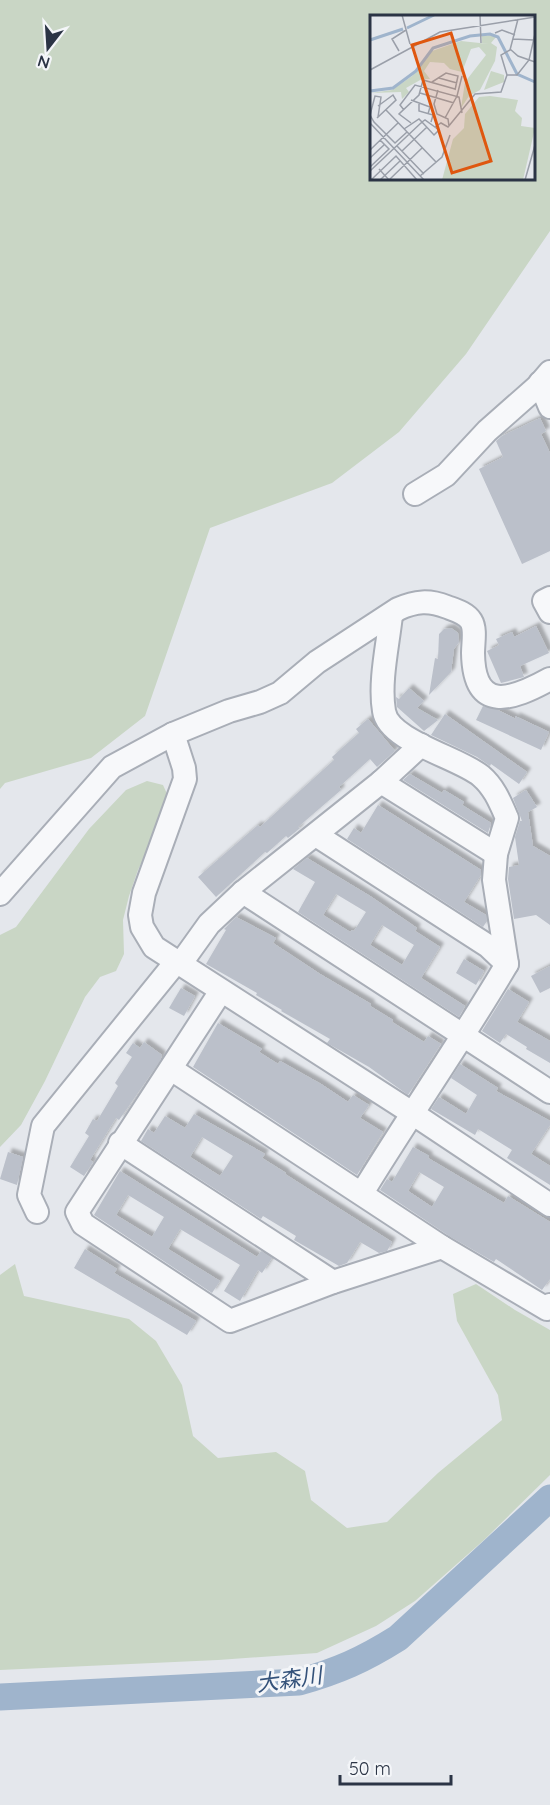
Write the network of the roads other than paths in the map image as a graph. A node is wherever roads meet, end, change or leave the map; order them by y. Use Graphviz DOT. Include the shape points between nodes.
graph roads {
  1 [pos="545,378"];
  2 [pos="550,408"];
  3 [pos="415,494"];
  4 [pos="550,598"];
  5 [pos="550,612"];
  6 [pos="391,615"];
  7 [pos="550,679"];
  8 [pos="173,734"];
  9 [pos="421,745"];
  10 [pos="381,782"];
  11 [pos="316,835"];
  12 [pos="495,854"];
  13 [pos="243,892"];
  14 [pos="0,894"];
  15 [pos="182,963"];
  16 [pos="507,964"];
  17 [pos="221,991"];
  18 [pos="464,1036"];
  19 [pos="171,1069"];
  20 [pos="550,1092"];
  21 [pos="412,1113"];
  22 [pos="120,1143"];
  23 [pos="362,1193"];
  24 [pos="550,1205"];
  25 [pos="37,1212"];
  26 [pos="442,1247"];
  27 [pos="333,1282"];
  28 [pos="550,1305"];
  1 -- 2 [label="street"];
  1 -- 3 [label="street" via="487,431 446,476"];
  4 -- 5 [label="street" via="544,601"];
  6 -- 7 [label="street" via="421,601 466,615 472,622 476,675 492,695 513,697"];
  6 -- 8 [label="street" via="317,662 280,693"];
  6 -- 9 [label="street" via="384,714 397,730"];
  8 -- 14 [label="street" via="112,767"];
  8 -- 15 [label="street" via="185,779 144,893 140,915 154,947"];
  9 -- 10 [label="street"];
  9 -- 12 [label="street" via="478,774 492,786 507,818"];
  10 -- 11 [label="street"];
  10 -- 12 [label="street"];
  11 -- 13 [label="street"];
  11 -- 16 [label="street" via="488,946"];
  12 -- 16 [label="street" via="494,880"];
  13 -- 15 [label="street" via="209,924"];
  13 -- 18 [label="street"];
  15 -- 17 [label="street"];
  15 -- 25 [label="street" via="172,967 43,1126 29,1195"];
  16 -- 18 [label="street"];
  17 -- 19 [label="street"];
  17 -- 21 [label="street"];
  18 -- 20 [label="street"];
  18 -- 21 [label="street"];
  19 -- 22 [label="street"];
  19 -- 23 [label="street"];
  21 -- 23 [label="street"];
  21 -- 24 [label="street"];
  22 -- 27 [label="street"];
  22 -- 27 [label="street" via="77,1212 83,1224 230,1321"];
  23 -- 26 [label="street"];
  26 -- 27 [label="street"];
  26 -- 28 [label="street" via="547,1309"];
}
